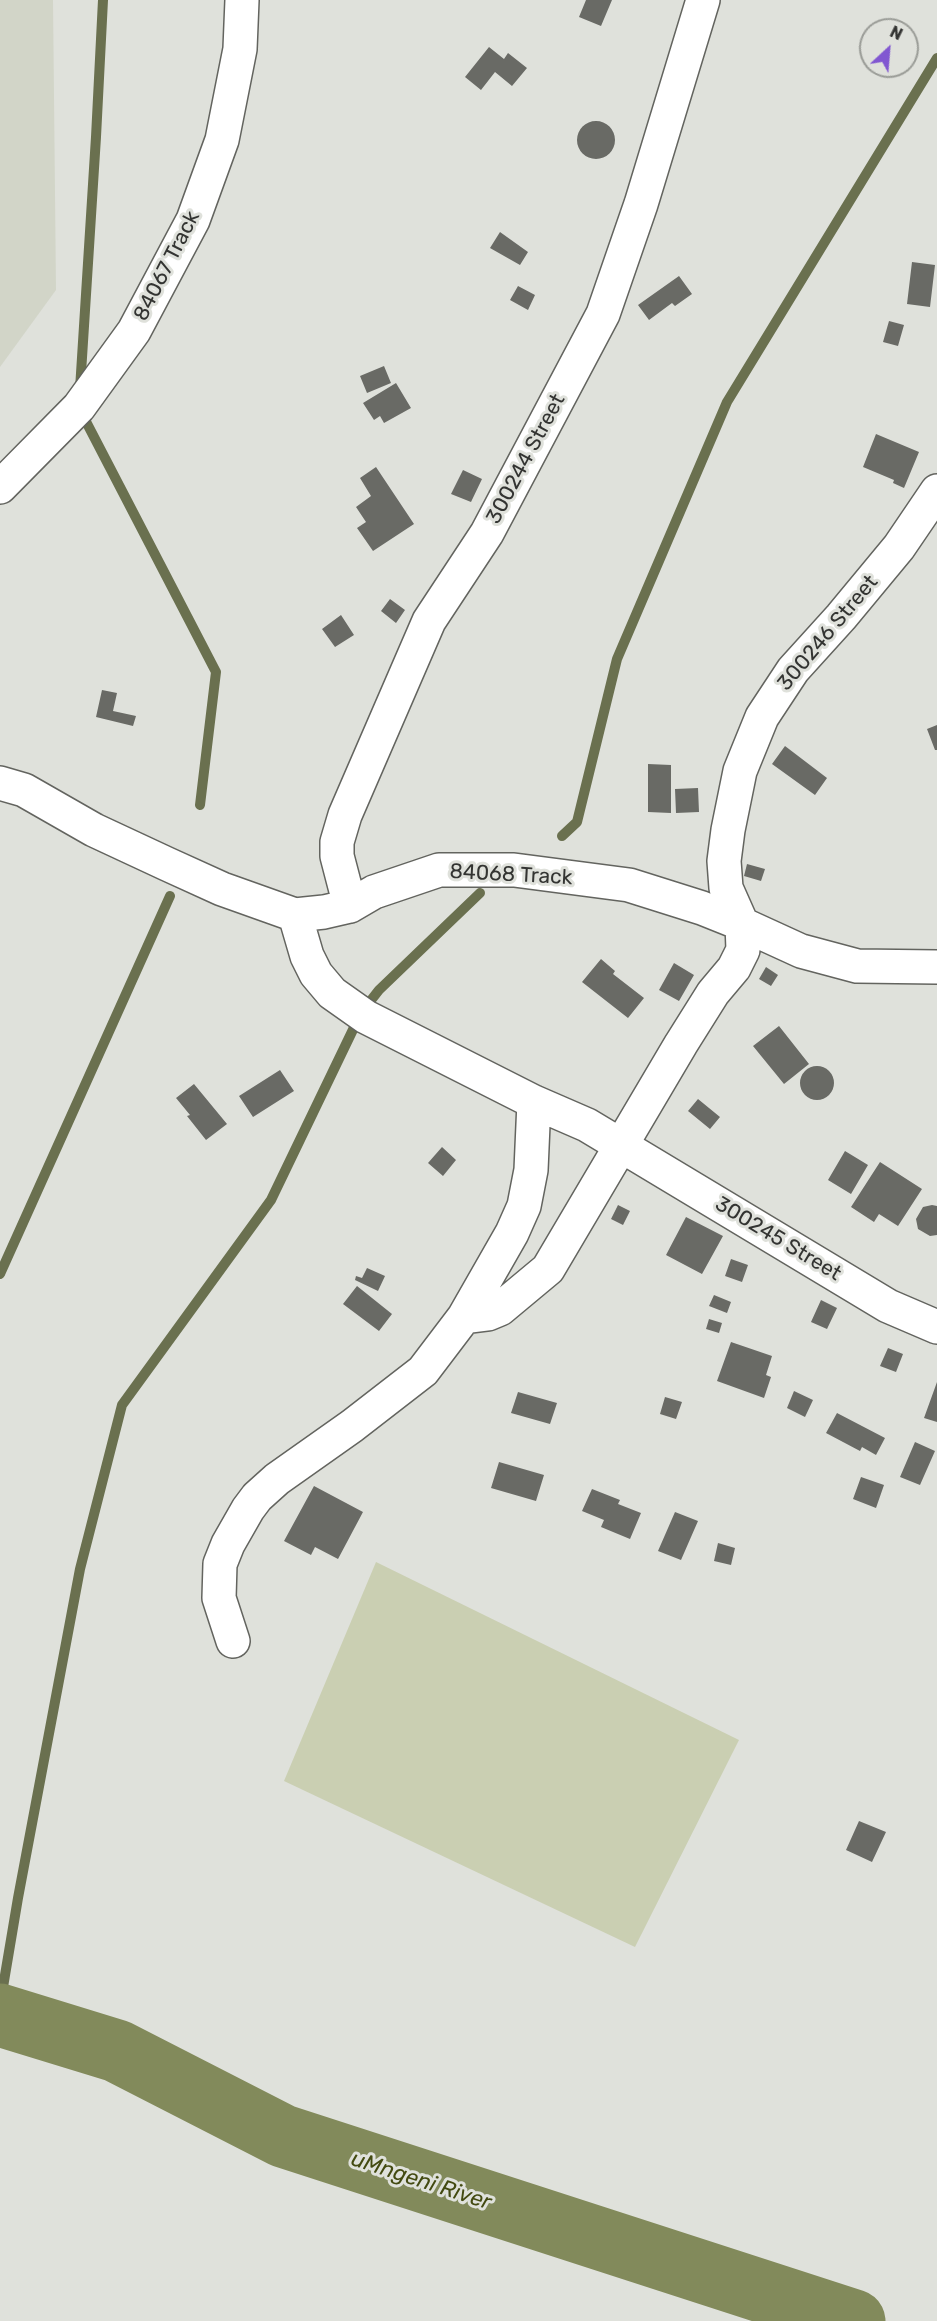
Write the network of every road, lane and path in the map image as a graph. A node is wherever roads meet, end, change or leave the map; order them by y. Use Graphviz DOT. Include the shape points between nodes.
graph roads {
  1 [pos="242,0"];
  2 [pos="703,0"];
  3 [pos="0,488"];
  4 [pos="937,491"];
  5 [pos="0,783"];
  6 [pos="350,906"];
  7 [pos="295,915"];
  8 [pos="742,924"];
  9 [pos="937,967"];
  10 [pos="534,1102"];
  11 [pos="620,1146"];
  12 [pos="464,1317"];
  13 [pos="937,1327"];
  14 [pos="233,1641"];
  1 -- 3 [label="street, 84067 Track" via="240,49 222,140 193,220 134,331 79,407"];
  2 -- 6 [label="street, 300244 Street" via="603,314 487,533 429,621 345,815 336,856"];
  4 -- 8 [label="street, 300246 Street" via="899,547 793,670 762,717 740,771 724,861 726,888"];
  5 -- 7 [label="street, 84068 Track" via="24,790 94,830 222,889"];
  6 -- 7 [label="street, 84068 Track"];
  6 -- 8 [label="street, 84068 Track" via="375,892 439,870 514,870 629,885"];
  7 -- 10 [label="street, 300245 Street" via="307,956 332,993 366,1017"];
  8 -- 9 [label="street, 84068 Track" via="801,951 857,966"];
  8 -- 11 [label="street" via="742,950 734,968 713,993"];
  10 -- 11 [label="street, 300245 Street" via="587,1125"];
  10 -- 12 [label="street" via="531,1170 524,1206"];
  11 -- 12 [label="street" via="548,1269 500,1309"];
  11 -- 13 [label="street, 300245 Street" via="888,1306"];
  12 -- 14 [label="street" via="423,1371 256,1497 220,1564 219,1598"];
}
